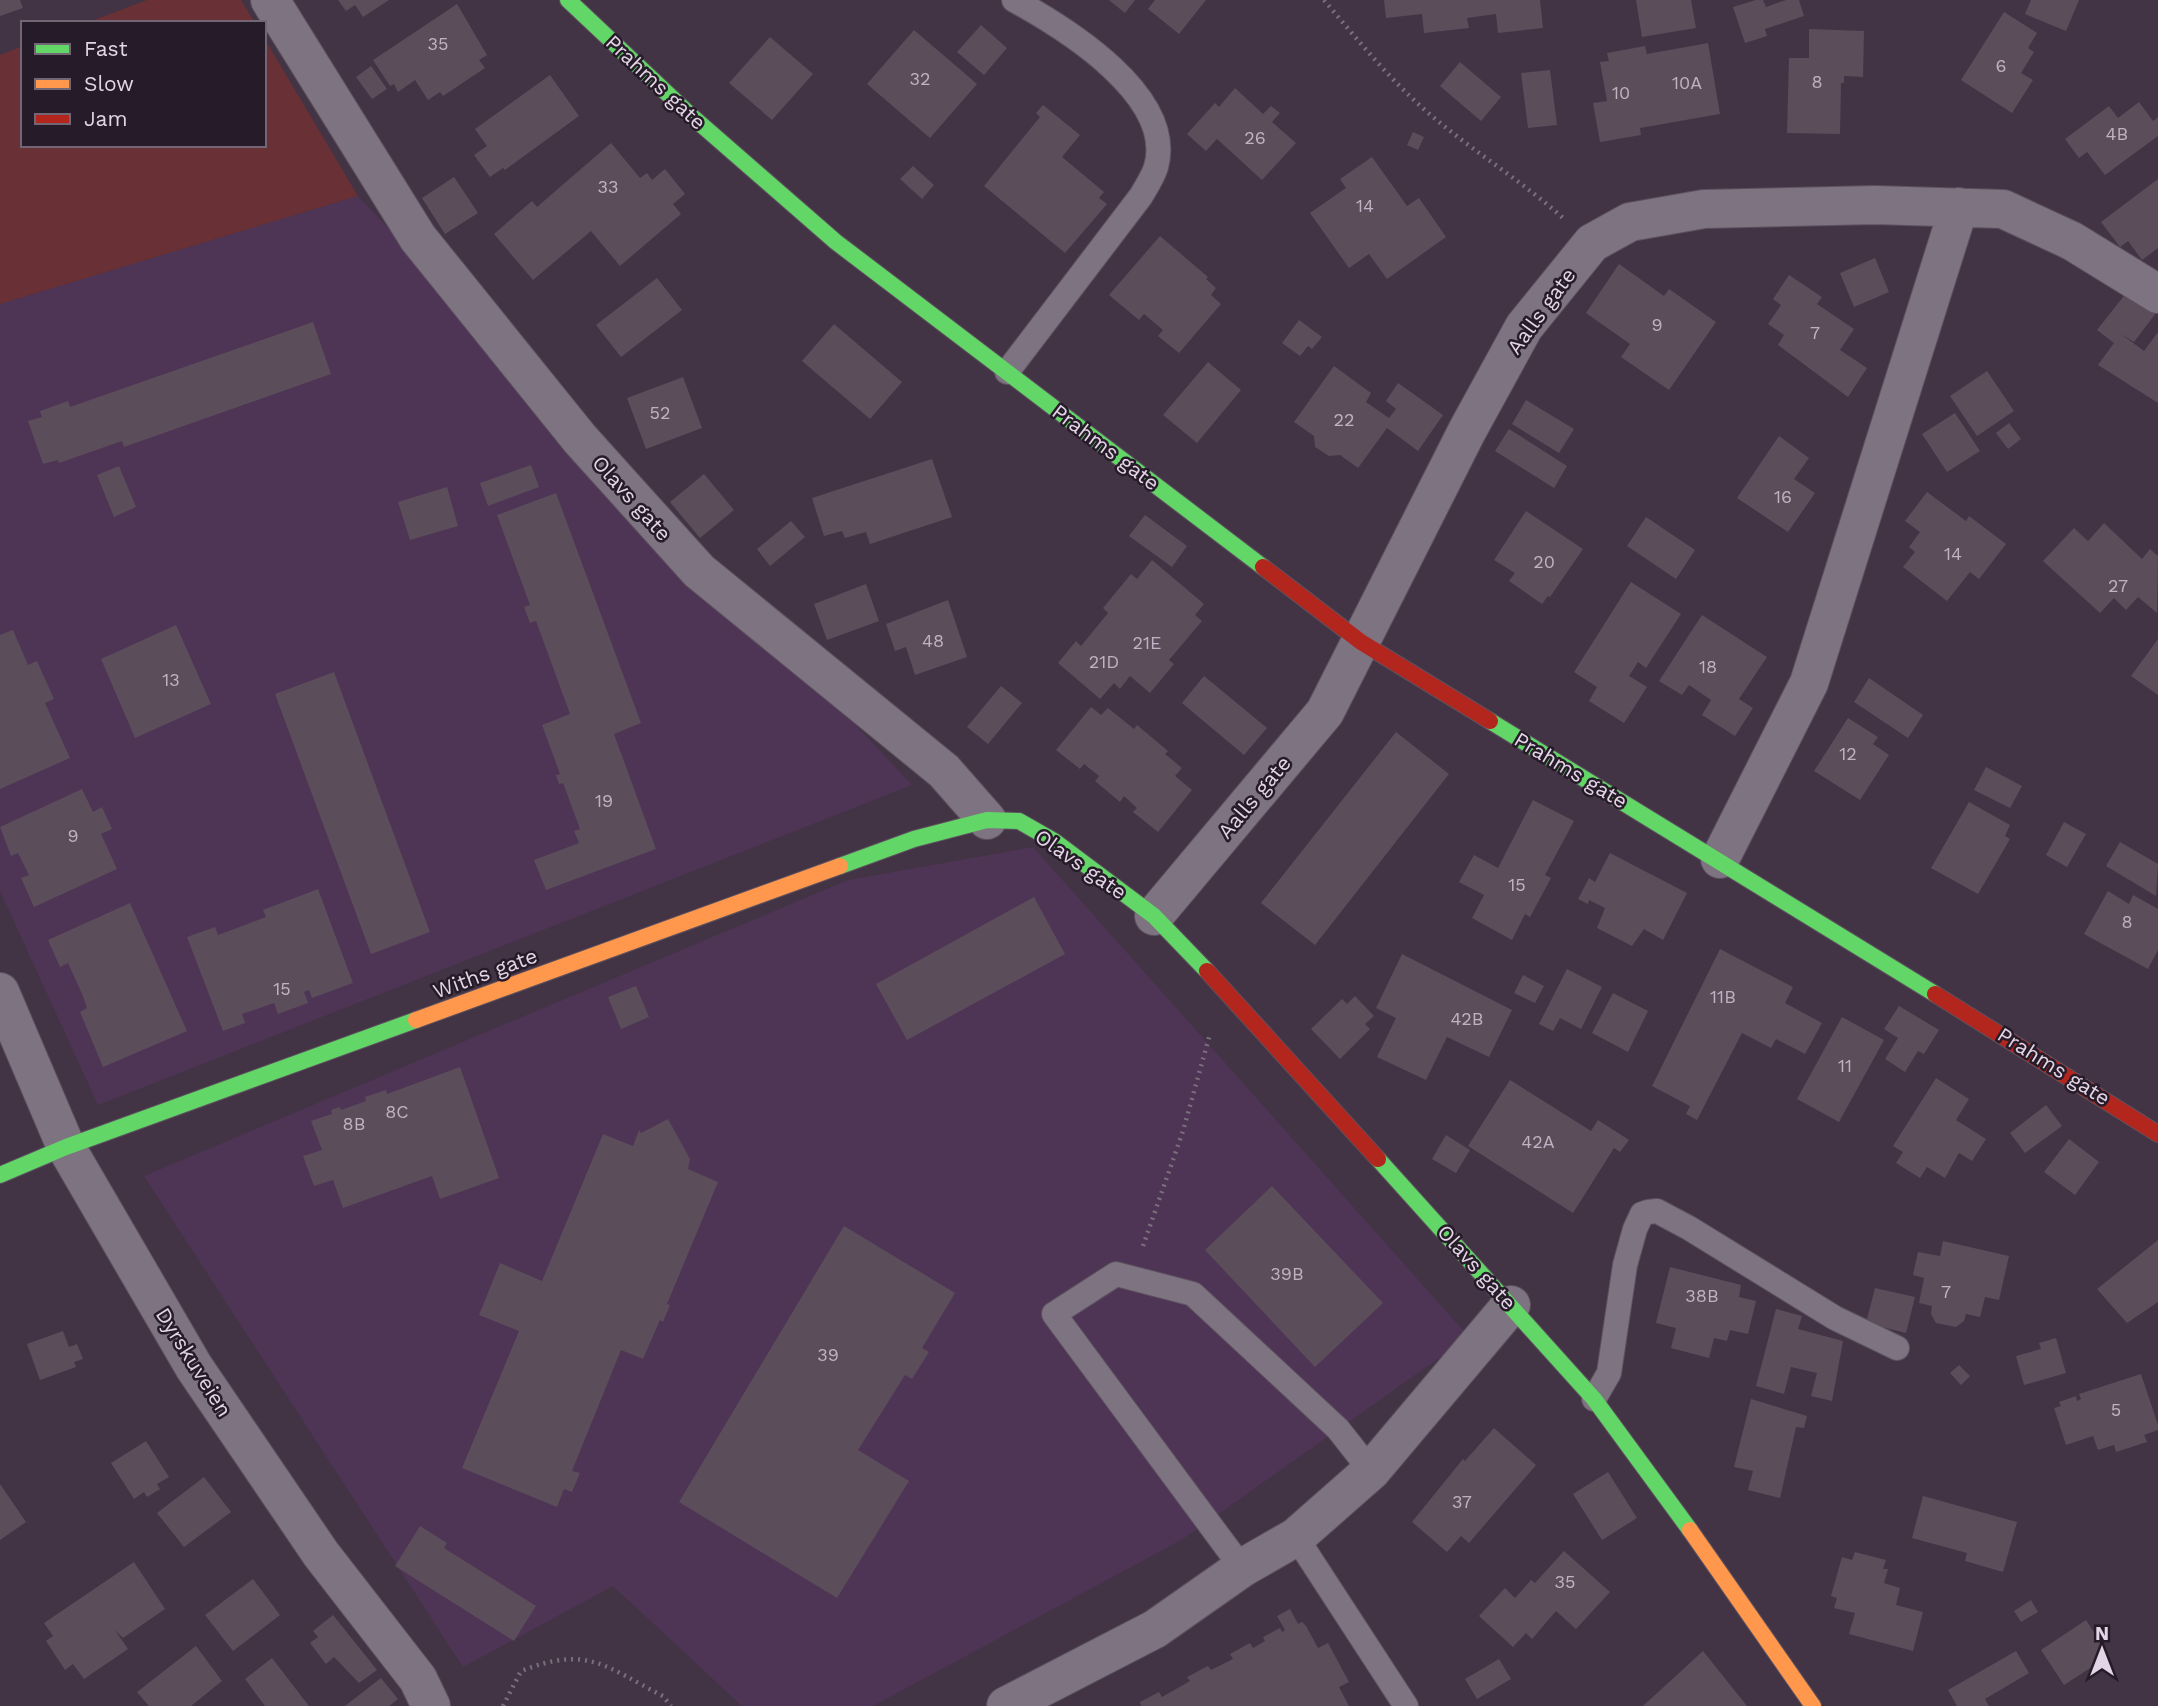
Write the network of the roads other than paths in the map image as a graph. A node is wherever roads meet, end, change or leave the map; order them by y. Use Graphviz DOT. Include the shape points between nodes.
graph roads {
  1 [pos="271,0"];
  2 [pos="568,0"];
  3 [pos="1014,0"];
  4 [pos="1959,207"];
  5 [pos="2158,294"];
  6 [pos="1007,372"];
  7 [pos="1361,642"];
  8 [pos="987,820"];
  9 [pos="1720,859"];
  10 [pos="1154,916"];
  11 [pos="0,992"];
  12 [pos="2158,1134"];
  13 [pos="66,1147"];
  14 [pos="0,1175"];
  15 [pos="1511,1305"];
  16 [pos="1897,1348"];
  17 [pos="1594,1399"];
  18 [pos="1371,1471"];
  19 [pos="1296,1536"];
  20 [pos="1242,1568"];
  21 [pos="431,1706"];
  22 [pos="1006,1706"];
  23 [pos="1406,1706"];
  24 [pos="1813,1706"];
  1 -- 8 [label="street, Olavs gate" via="418,238 580,439 699,571 944,771"];
  2 -- 6 [label="street, Prahms gate" via="836,242"];
  3 -- 6 [label="lane" via="1089,47 1119,75 1147,111 1158,150 1156,167 1141,196"];
  4 -- 5 [label="street, Aalls gate" via="2003,209 2072,241"];
  4 -- 7 [label="street, Aalls gate" via="1704,209 1630,222 1592,243 1524,327"];
  4 -- 9 [label="street" via="1808,682"];
  6 -- 7 [label="street, Prahms gate"];
  7 -- 9 [label="street, Prahms gate"];
  7 -- 10 [label="street, Aalls gate" via="1325,712"];
  8 -- 10 [label="street, Olavs gate" via="1019,821 1054,841"];
  8 -- 13 [label="street, Withs gate" via="915,839"];
  9 -- 12 [label="street, Prahms gate"];
  10 -- 15 [label="street, Olavs gate"];
  11 -- 13 [label="street, Dyrskuveien"];
  13 -- 14 [label="street, Withs gate"];
  13 -- 21 [label="street, Dyrskuveien" via="194,1367 321,1554 418,1679"];
  15 -- 17 [label="street, Olavs gate"];
  15 -- 18 [label="street"];
  16 -- 17 [label="lane" via="1835,1318 1689,1228 1657,1211 1648,1212 1634,1228 1609,1373"];
  17 -- 24 [label="street, Olavs gate"];
  18 -- 19 [label="street"];
  18 -- 20 [label="lane" via="1338,1429 1193,1294 1116,1274 1054,1314"];
  19 -- 20 [label="street"];
  19 -- 23 [label="lane"];
  20 -- 22 [label="street" via="1155,1629"];
}
